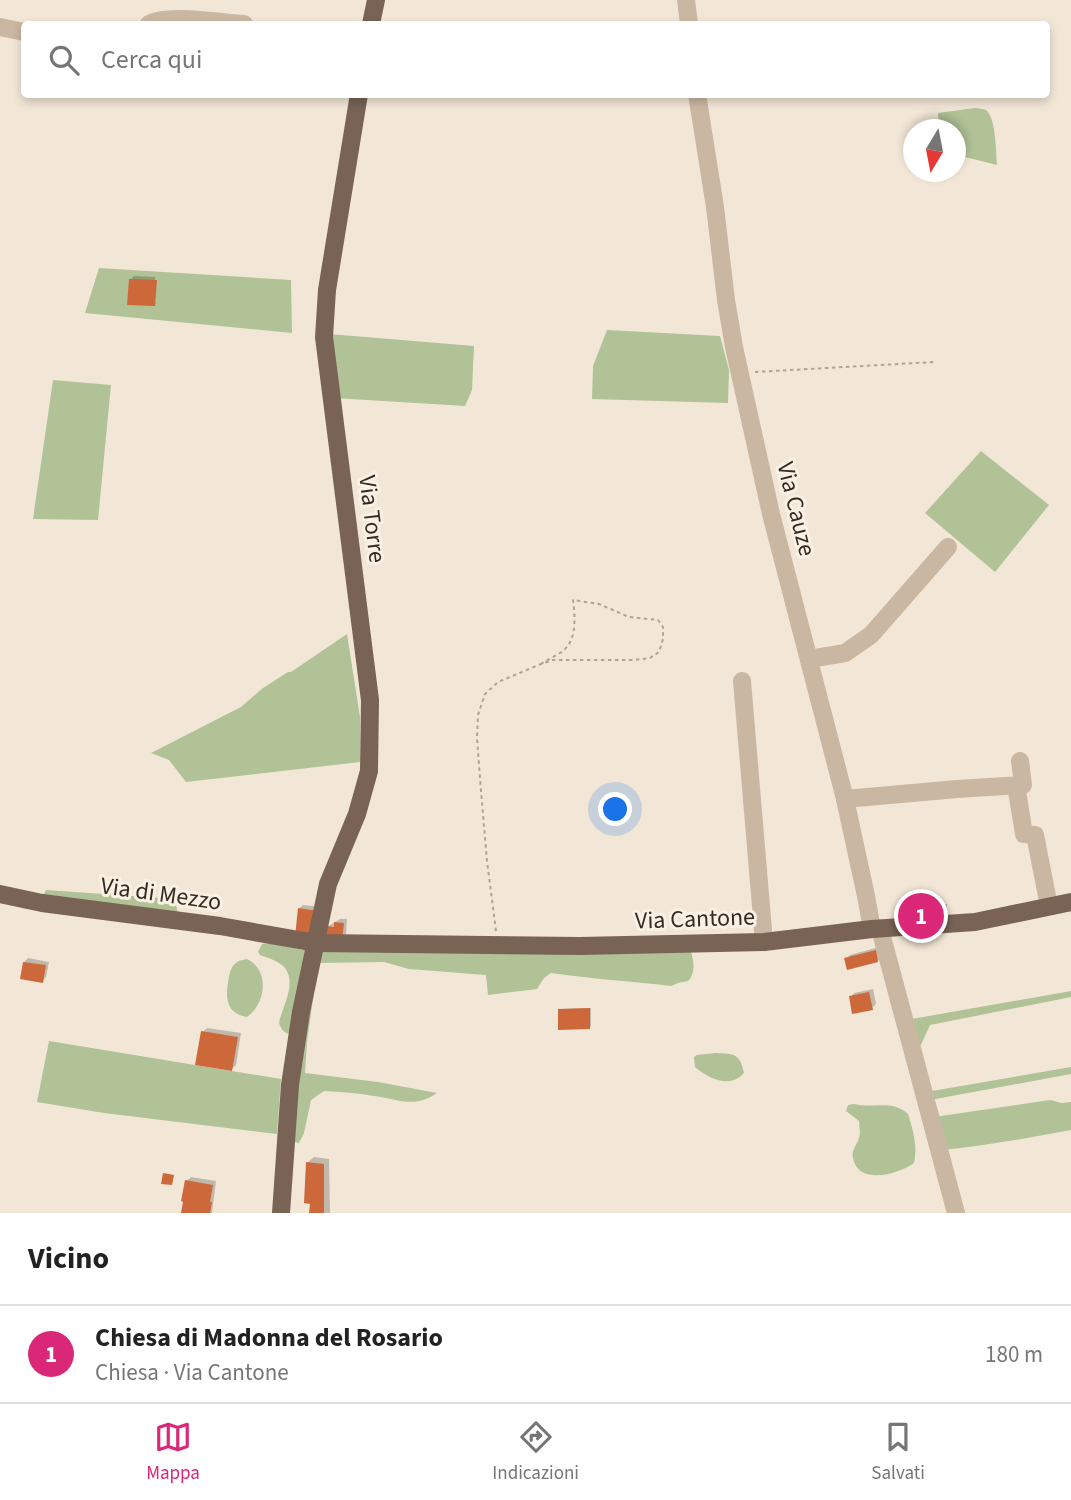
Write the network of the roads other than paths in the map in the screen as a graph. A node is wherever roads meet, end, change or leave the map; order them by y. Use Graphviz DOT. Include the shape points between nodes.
graph roads {
  1 [pos="376,0"];
  2 [pos="686,0"];
  3 [pos="154,21"];
  4 [pos="205,21"];
  5 [pos="372,21"];
  6 [pos="689,21"];
  7 [pos="0,27"];
  8 [pos="21,31"];
  9 [pos="358,98"];
  10 [pos="698,98"];
  11 [pos="948,547"];
  12 [pos="809,659"];
  13 [pos="742,681"];
  14 [pos="1020,761"];
  15 [pos="1016,785"];
  16 [pos="845,799"];
  17 [pos="0,894"];
  18 [pos="1071,902"];
  19 [pos="1048,906"];
  20 [pos="876,929"];
  21 [pos="764,942"];
  22 [pos="316,943"];
  23 [pos="281,1213"];
  24 [pos="956,1213"];
  1 -- 5 [label="main road"];
  2 -- 6 [label="street"];
  3 -- 4 [label="street"];
  7 -- 8 [label="street"];
  9 -- 22 [label="main road, Via Torre" via="327,290 324,337 370,700 369,771 328,884"];
  10 -- 12 [label="street, Via Cauze" via="740,373"];
  11 -- 12 [label="street" via="871,635 845,653"];
  12 -- 16 [label="street, Via Cauze"];
  13 -- 21 [label="street"];
  14 -- 15 [label="street" via="1023,785"];
  15 -- 16 [label="street"];
  15 -- 19 [label="street" via="1024,834 1035,835"];
  16 -- 20 [label="street, Via Cauze"];
  17 -- 22 [label="main road, Via di Mezzo"];
  18 -- 19 [label="main road, Via Cantone"];
  19 -- 20 [label="main road, Via Cantone" via="975,922"];
  20 -- 21 [label="main road, Via Cantone"];
  20 -- 24 [label="street, Via Cauze"];
  21 -- 22 [label="main road, Via Cantone" via="592,946"];
  22 -- 23 [label="main road, Via Torre" via="290,1085"];
}
